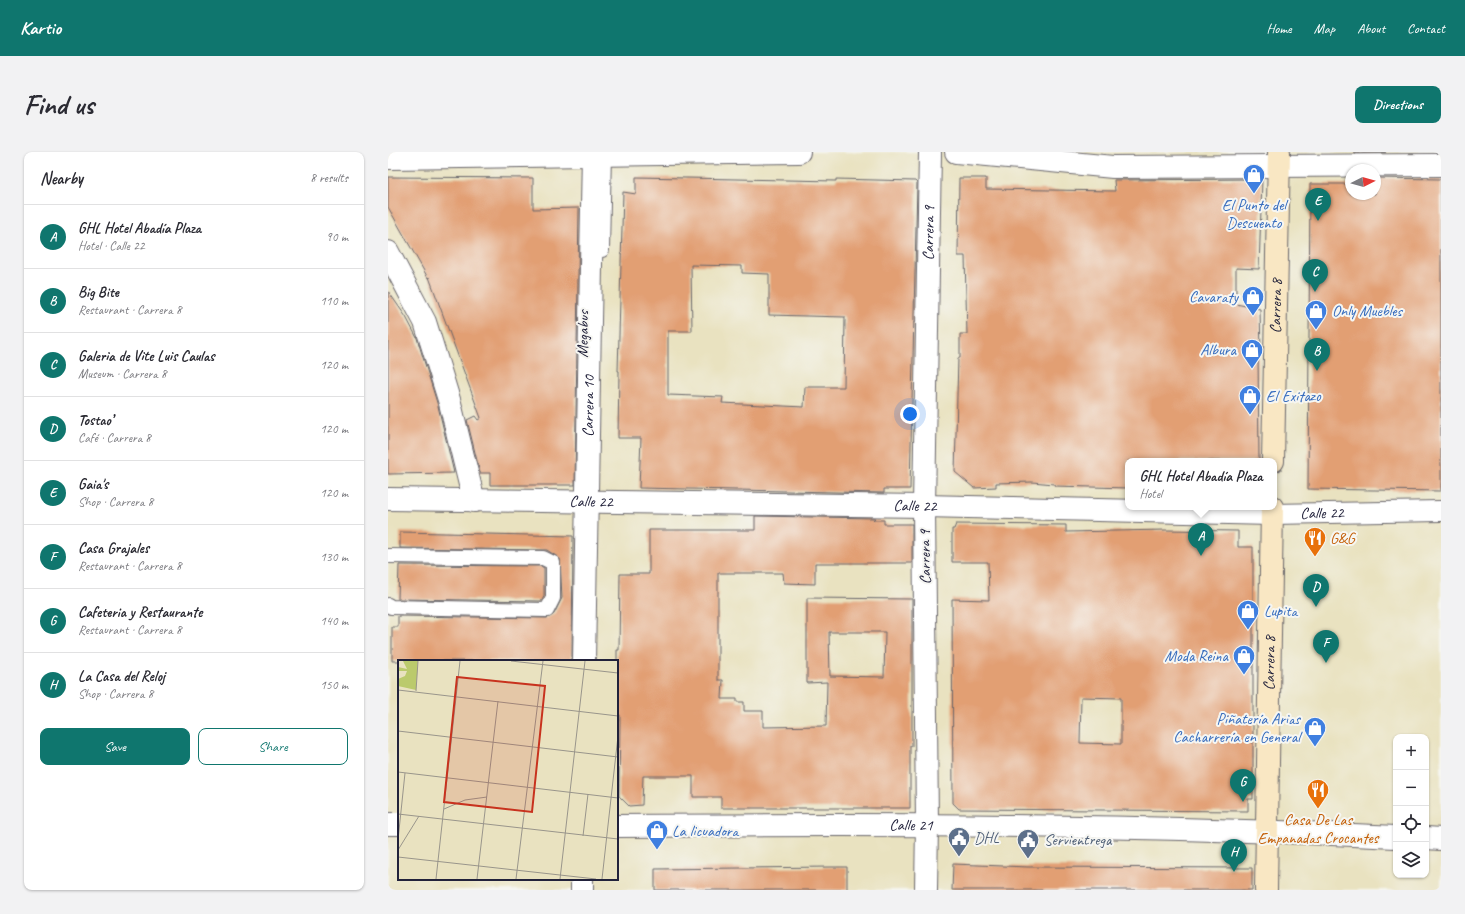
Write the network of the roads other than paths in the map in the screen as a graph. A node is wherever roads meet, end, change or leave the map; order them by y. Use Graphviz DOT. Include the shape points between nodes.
graph roads {
  1 [pos="799,152"];
  2 [pos="930,152"];
  3 [pos="956,152"];
  4 [pos="598,154"];
  5 [pos="388,158"];
  6 [pos="1279,159"];
  7 [pos="1441,165"];
  8 [pos="388,252"];
  9 [pos="1273,458"];
  10 [pos="388,499"];
  11 [pos="474,501"];
  12 [pos="592,502"];
  13 [pos="924,506"];
  14 [pos="1125,509"];
  15 [pos="1202,510"];
  16 [pos="1272,511"];
  17 [pos="1441,511"];
  18 [pos="388,556"];
  19 [pos="388,605"];
  20 [pos="584,660"];
  21 [pos="593,660"];
  22 [pos="927,824"];
  23 [pos="618,826"];
  24 [pos="1266,830"];
  25 [pos="1393,837"];
  26 [pos="1429,838"];
  27 [pos="1441,839"];
  28 [pos="926,890"];
  29 [pos="1266,890"];
  1 -- 4 [label="street"];
  2 -- 13 [label="street, Carrera 9"];
  3 -- 6 [label="street" via="1113,167"];
  4 -- 5 [label="street"];
  4 -- 12 [label="street, Carrera 10"];
  6 -- 7 [label="street"];
  6 -- 9 [label="main road, Carrera 8"];
  8 -- 11 [label="street" via="425,322 450,403"];
  10 -- 11 [label="street, Calle 22"];
  11 -- 12 [label="street, Calle 22"];
  12 -- 13 [label="street, Calle 22"];
  12 -- 20 [label="street, Carrera 10"];
  12 -- 21 [label="lane"];
  13 -- 14 [label="street, Calle 22"];
  13 -- 22 [label="street, Carrera 9"];
  15 -- 16 [label="street, Calle 22"];
  16 -- 17 [label="street, Calle 22"];
  16 -- 24 [label="main road, Carrera 8"];
  18 -- 19 [label="lane" via="543,558 553,563 553,598 547,610"];
  22 -- 23 [label="street, Calle 21"];
  22 -- 24 [label="street, Calle 21"];
  22 -- 28 [label="street, Carrera 9"];
  24 -- 25 [label="street, Calle 21"];
  24 -- 29 [label="main road, Carrera 8"];
  26 -- 27 [label="street"];
}
